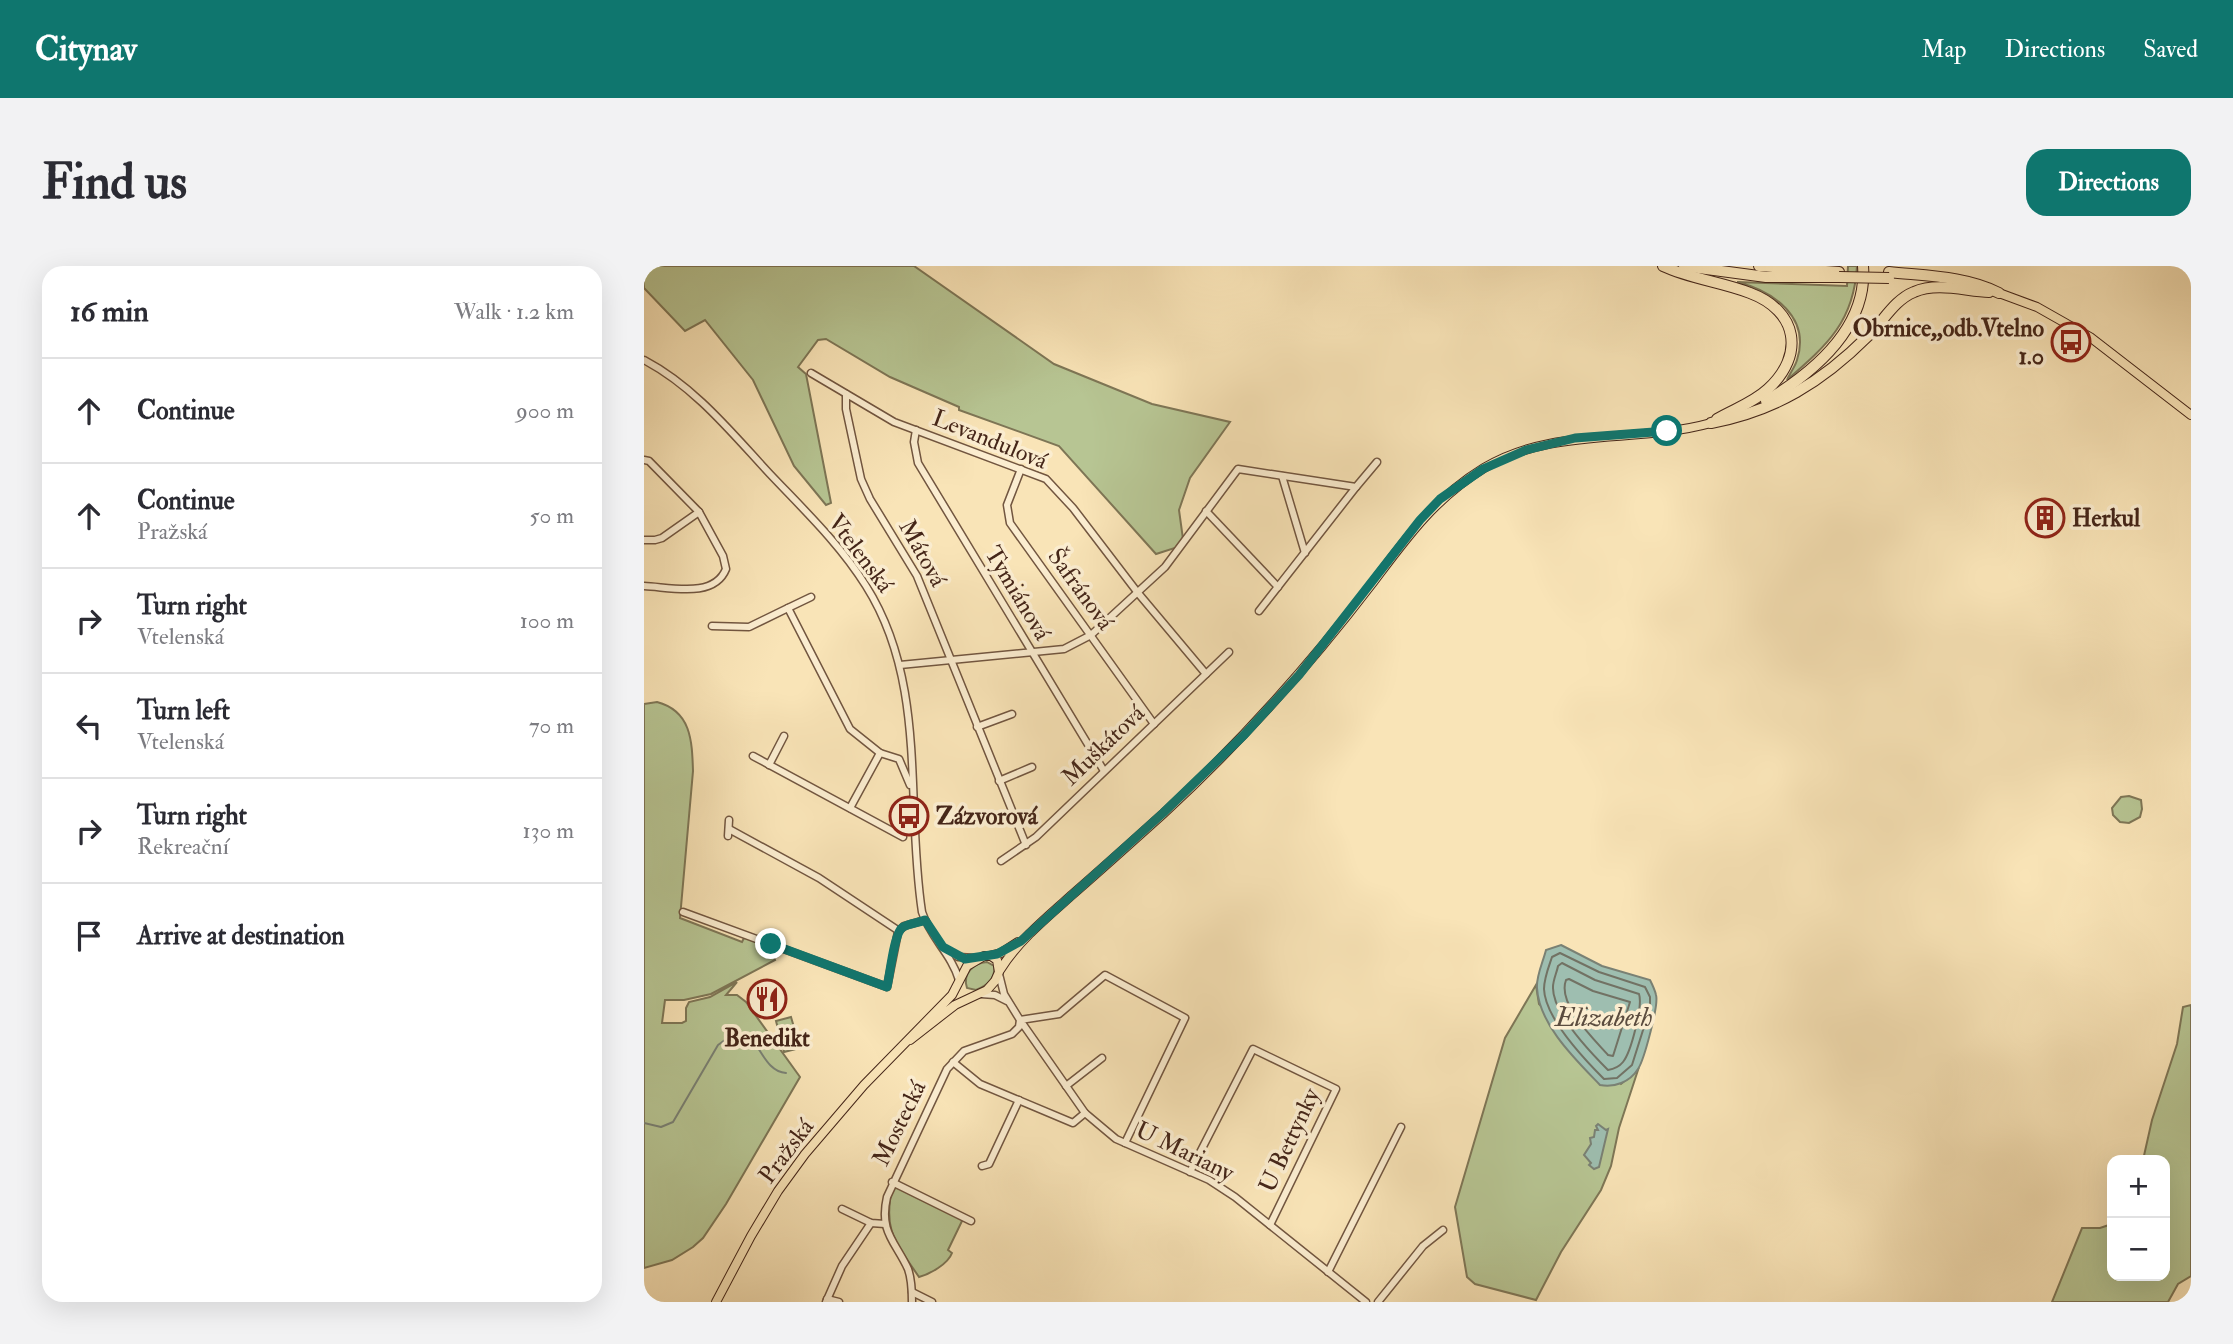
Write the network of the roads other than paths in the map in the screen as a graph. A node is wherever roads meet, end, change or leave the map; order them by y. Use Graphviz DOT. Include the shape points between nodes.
graph roads {
  1 [pos="1663,266"];
  2 [pos="1684,266"];
  3 [pos="1707,266"];
  4 [pos="1759,266"];
  5 [pos="1863,266"];
  6 [pos="1839,275"];
  7 [pos="1994,292"];
  8 [pos="644,360"];
  9 [pos="811,373"];
  10 [pos="846,394"];
  11 [pos="2191,415"];
  12 [pos="1711,423"];
  13 [pos="916,430"];
  14 [pos="644,451"];
  15 [pos="644,460"];
  16 [pos="1377,462"];
  17 [pos="1021,469"];
  18 [pos="1282,476"];
  19 [pos="1356,487"];
  20 [pos="1206,511"];
  21 [pos="699,512"];
  22 [pos="644,540"];
  23 [pos="1305,553"];
  24 [pos="644,586"];
  25 [pos="1278,587"];
  26 [pos="1138,593"];
  27 [pos="811,597"];
  28 [pos="788,608"];
  29 [pos="1259,611"];
  30 [pos="712,626"];
  31 [pos="1091,635"];
  32 [pos="1229,652"];
  33 [pos="1031,653"];
  34 [pos="949,660"];
  35 [pos="900,665"];
  36 [pos="1206,674"];
  37 [pos="1012,714"];
  38 [pos="1154,724"];
  39 [pos="977,727"];
  40 [pos="783,736"];
  41 [pos="880,753"];
  42 [pos="753,756"];
  43 [pos="769,765"];
  44 [pos="1032,767"];
  45 [pos="1104,771"];
  46 [pos="999,781"];
  47 [pos="912,790"];
  48 [pos="850,808"];
  49 [pos="729,820"];
  50 [pos="903,837"];
  51 [pos="1026,845"];
  52 [pos="1001,862"];
  53 [pos="683,912"];
  54 [pos="925,920"];
  55 [pos="899,931"];
  56 [pos="1021,941"];
  57 [pos="943,947"];
  58 [pos="984,957"];
  59 [pos="999,972"];
  60 [pos="959,982"];
  61 [pos="978,994"];
  62 [pos="1008,1002"];
  63 [pos="1020,1020"];
  64 [pos="910,1040"];
  65 [pos="1102,1058"];
  66 [pos="953,1062"];
  67 [pos="1066,1086"];
  68 [pos="1018,1100"];
  69 [pos="1085,1114"];
  70 [pos="1401,1127"];
  71 [pos="1125,1143"];
  72 [pos="982,1166"];
  73 [pos="1190,1172"];
  74 [pos="892,1182"];
  75 [pos="842,1209"];
  76 [pos="971,1221"];
  77 [pos="871,1223"];
  78 [pos="885,1224"];
  79 [pos="1270,1225"];
  80 [pos="1443,1230"];
  81 [pos="1328,1272"];
  82 [pos="912,1292"];
  83 [pos="827,1301"];
  84 [pos="716,1302"];
  85 [pos="839,1302"];
  86 [pos="912,1302"];
  87 [pos="932,1302"];
  88 [pos="1366,1302"];
  89 [pos="1378,1302"];
  1 -- 12 [label="highway" via="1761,298 1780,311 1790,328 1791,351 1779,376 1755,399"];
  2 -- 6 [label="highway" via="1766,277"];
  3 -- 6 [label="highway"];
  4 -- 6 [label="highway"];
  5 -- 12 [label="highway" via="1857,312 1820,362 1765,402"];
  6 -- 7 [label="highway, bridge" via="1889,275"];
  7 -- 11 [label="main road" via="2037,307 2090,337"];
  7 -- 12 [label="highway" via="1939,287 1903,297 1871,334 1806,387 1743,417"];
  8 -- 35 [label="street, Vtelenská" via="704,404 838,547 880,610"];
  9 -- 10 [label="street, Levandulová"];
  10 -- 13 [label="street, Levandulová"];
  10 -- 34 [label="street, Mátová" via="861,479 917,576"];
  12 -- 56 [label="main road" via="1540,446 1496,462 1449,493 1420,520 1334,632 1254,725"];
  13 -- 17 [label="street, Levandulová"];
  13 -- 33 [label="street, Tymiánová" via="918,463"];
  14 -- 15 [label="street"];
  15 -- 21 [label="street"];
  16 -- 19 [label="street"];
  17 -- 26 [label="street, Levandulová" via="1058,489"];
  17 -- 31 [label="street, Šafránová" via="1007,505 1010,523"];
  18 -- 19 [label="street"];
  18 -- 20 [label="street" via="1238,469"];
  18 -- 23 [label="street"];
  19 -- 23 [label="street"];
  20 -- 25 [label="street"];
  20 -- 26 [label="street" via="1165,567"];
  21 -- 22 [label="street" via="662,538"];
  21 -- 24 [label="street" via="725,562 720,580 703,589"];
  23 -- 25 [label="street"];
  25 -- 29 [label="street"];
  26 -- 31 [label="street"];
  26 -- 36 [label="street, Levandulová"];
  27 -- 28 [label="street"];
  28 -- 30 [label="street" via="749,627"];
  28 -- 41 [label="street" via="850,729"];
  31 -- 33 [label="street" via="1065,649"];
  31 -- 38 [label="street, Šafránová"];
  32 -- 36 [label="street, Muškátová"];
  33 -- 34 [label="street"];
  33 -- 45 [label="street, Tymiánová"];
  34 -- 35 [label="street"];
  34 -- 39 [label="street, Mátová"];
  35 -- 47 [label="street, Vtelenská" via="908,707"];
  36 -- 38 [label="street, Muškátová"];
  37 -- 39 [label="street"];
  38 -- 45 [label="street, Muškátová"];
  39 -- 46 [label="street, Mátová"];
  40 -- 43 [label="street"];
  41 -- 47 [label="street" via="899,759"];
  41 -- 48 [label="street"];
  42 -- 43 [label="street"];
  43 -- 48 [label="street"];
  44 -- 46 [label="street"];
  45 -- 51 [label="street, Muškátová"];
  46 -- 51 [label="street, Mátová"];
  47 -- 54 [label="street, Vtelenská"];
  48 -- 50 [label="street"];
  49 -- 55 [label="street" via="728,833 819,878"];
  51 -- 52 [label="street, Muškátová"];
  53 -- 55 [label="street" via="887,987"];
  54 -- 55 [label="street"];
  54 -- 57 [label="street, Vtelenská"];
  56 -- 58 [label="main road, Pražská"];
  56 -- 59 [label="main road, Pražská"];
  57 -- 58 [label="street" via="965,959"];
  57 -- 60 [label="street, Vtelenská"];
  58 -- 59 [label="main road" via="997,960"];
  58 -- 60 [label="main road, Pražská" via="967,966"];
  59 -- 61 [label="main road, Pražská" via="993,984"];
  59 -- 62 [label="street"];
  60 -- 61 [label="main road" via="964,993"];
  60 -- 64 [label="main road, Pražská" via="953,995"];
  61 -- 62 [label="street"];
  61 -- 64 [label="main road, Pražská" via="955,1005"];
  62 -- 63 [label="street"];
  63 -- 66 [label="street, Mostecká" via="1012,1034 964,1051"];
  63 -- 67 [label="street, U Mariany"];
  63 -- 71 [label="street" via="1059,1014 1105,975 1185,1018"];
  64 -- 84 [label="main road, Pražská" via="805,1154 758,1225"];
  65 -- 67 [label="street"];
  66 -- 68 [label="street" via="980,1084"];
  66 -- 74 [label="street, Mostecká"];
  67 -- 69 [label="street, U Mariany"];
  68 -- 69 [label="street" via="1073,1123"];
  68 -- 72 [label="street" via="989,1164"];
  69 -- 71 [label="street, U Mariany"];
  70 -- 81 [label="street"];
  71 -- 73 [label="street, U Mariany"];
  73 -- 79 [label="street, U Mariany" via="1235,1197"];
  73 -- 79 [label="street, U Bettynky" via="1253,1049 1336,1089"];
  74 -- 76 [label="street"];
  74 -- 78 [label="street, Mostecká"];
  75 -- 77 [label="street"];
  77 -- 78 [label="street"];
  77 -- 83 [label="street" via="842,1266"];
  78 -- 82 [label="street" via="908,1270"];
  79 -- 81 [label="street, U Mariany"];
  80 -- 89 [label="street" via="1423,1246"];
  81 -- 88 [label="street, U Mariany"];
  82 -- 86 [label="street"];
  82 -- 87 [label="street"];
  83 -- 85 [label="street"];
}
